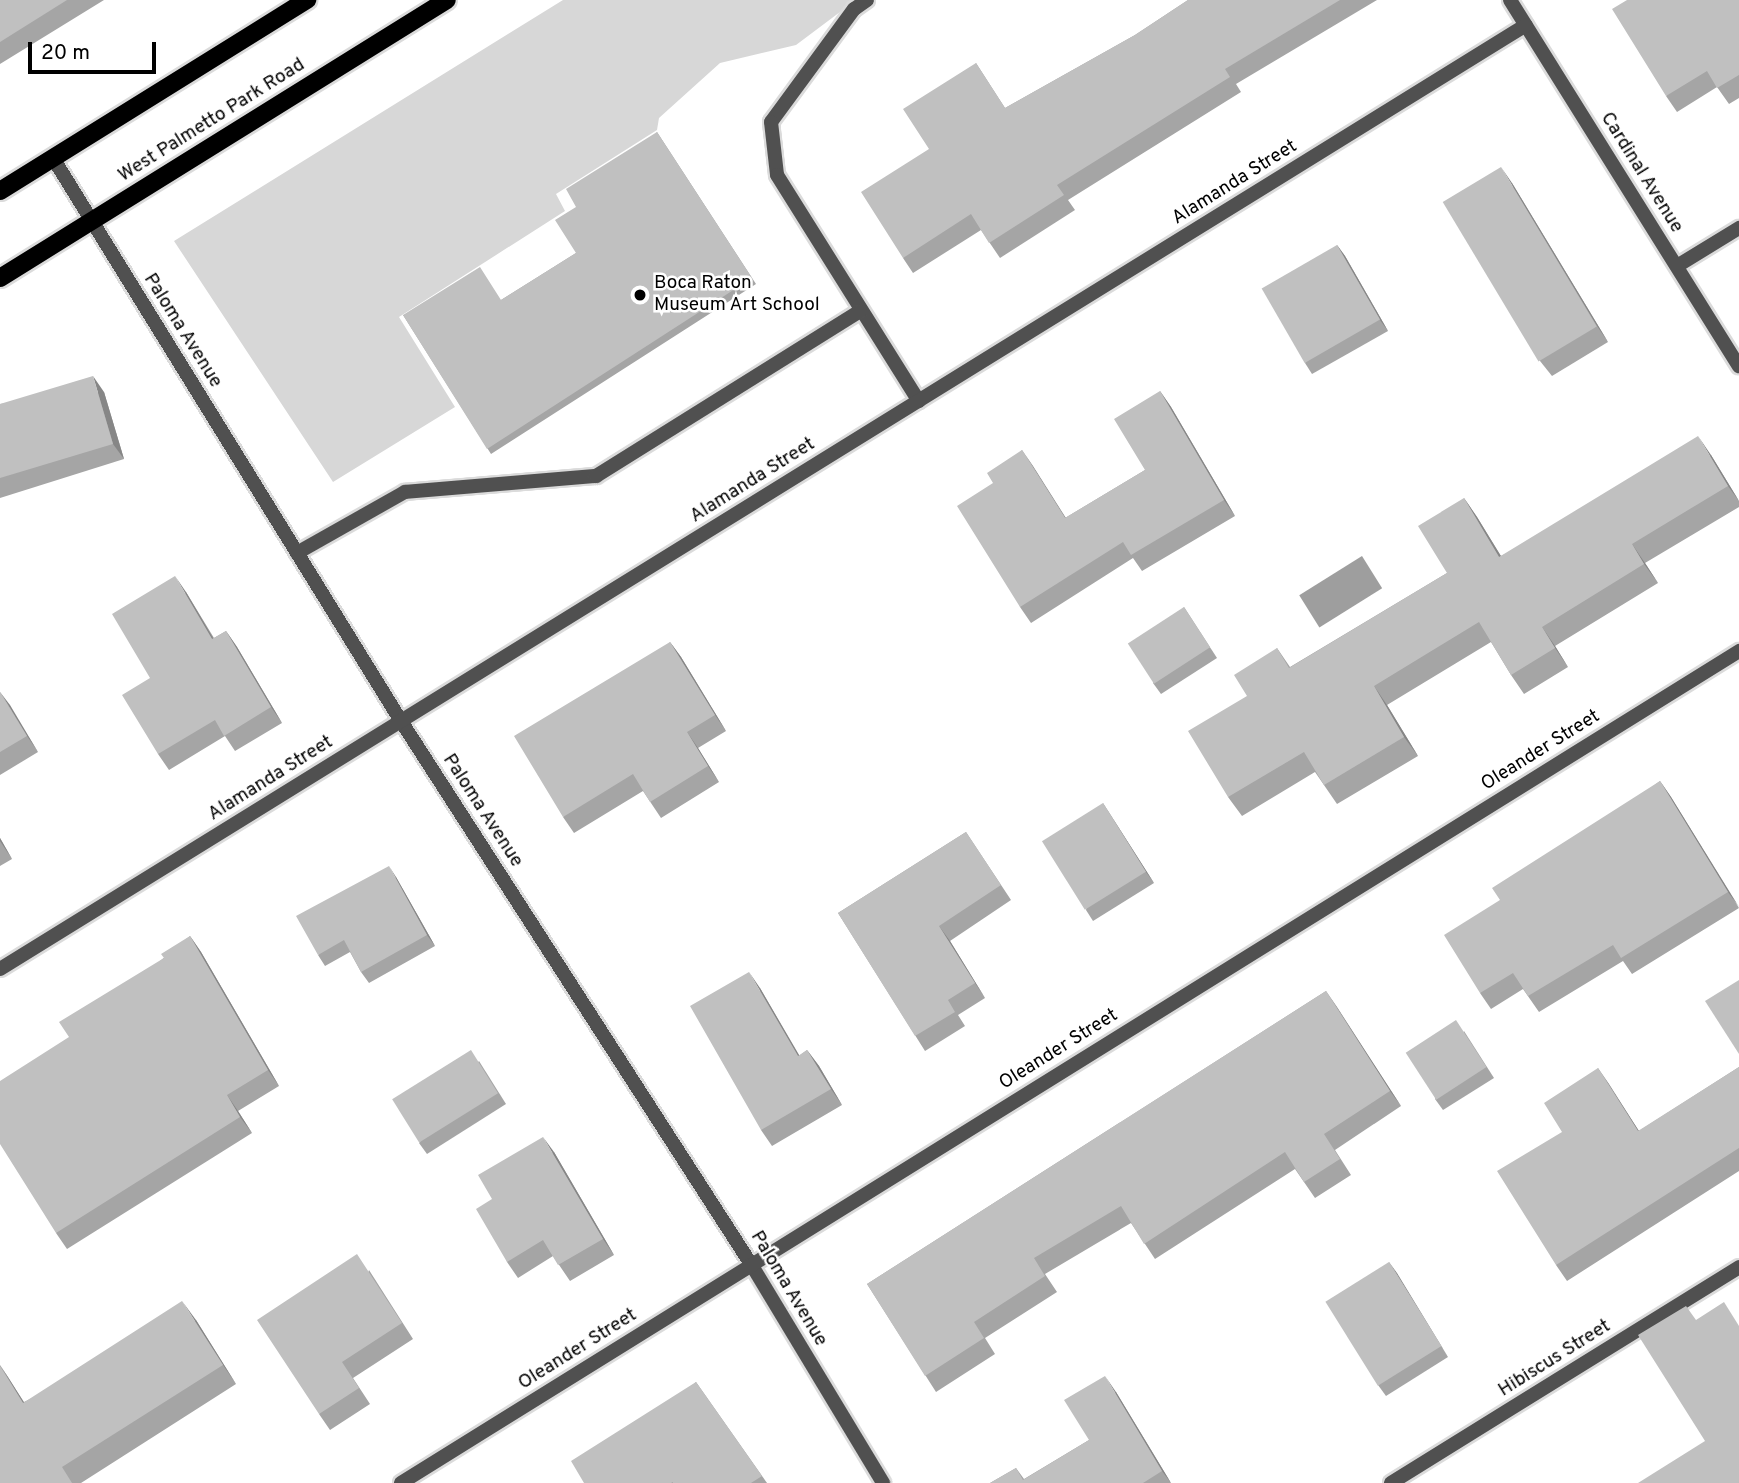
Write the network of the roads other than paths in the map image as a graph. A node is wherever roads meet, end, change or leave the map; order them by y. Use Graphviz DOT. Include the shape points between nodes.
graph roads {
  1 [pos="307,0"];
  2 [pos="447,0"];
  3 [pos="867,0"];
  4 [pos="1510,0"];
  5 [pos="1527,25"];
  6 [pos="53,158"];
  7 [pos="0,191"];
  8 [pos="91,222"];
  9 [pos="1739,228"];
  10 [pos="1677,267"];
  11 [pos="0,278"];
  12 [pos="860,311"];
  13 [pos="1739,366"];
  14 [pos="919,401"];
  15 [pos="297,554"];
  16 [pos="1739,651"];
  17 [pos="401,721"];
  18 [pos="0,969"];
  19 [pos="751,1264"];
  20 [pos="1739,1267"];
  21 [pos="401,1483"];
  22 [pos="883,1483"];
  23 [pos="1391,1483"];
  1 -- 6 [label="main road"];
  2 -- 8 [label="main road, West Palmetto Park Road"];
  3 -- 12 [label="street" via="854,9 771,122 776,175"];
  4 -- 5 [label="street, Cardinal Avenue"];
  5 -- 10 [label="street, Cardinal Avenue"];
  5 -- 14 [label="street, Alamanda Street"];
  6 -- 7 [label="main road"];
  6 -- 8 [label="street, Paloma Avenue"];
  8 -- 11 [label="main road, West Palmetto Park Road"];
  8 -- 15 [label="street, Paloma Avenue"];
  9 -- 10 [label="street"];
  10 -- 13 [label="street, Cardinal Avenue"];
  12 -- 14 [label="street"];
  12 -- 15 [label="street" via="596,476 405,492"];
  14 -- 17 [label="street, Alamanda Street"];
  15 -- 17 [label="street, Paloma Avenue"];
  16 -- 19 [label="street, Oleander Street"];
  17 -- 18 [label="street, Alamanda Street"];
  17 -- 19 [label="street, Paloma Avenue"];
  19 -- 21 [label="street, Oleander Street"];
  19 -- 22 [label="street, Paloma Avenue"];
  20 -- 23 [label="street, Hibiscus Street"];
}
